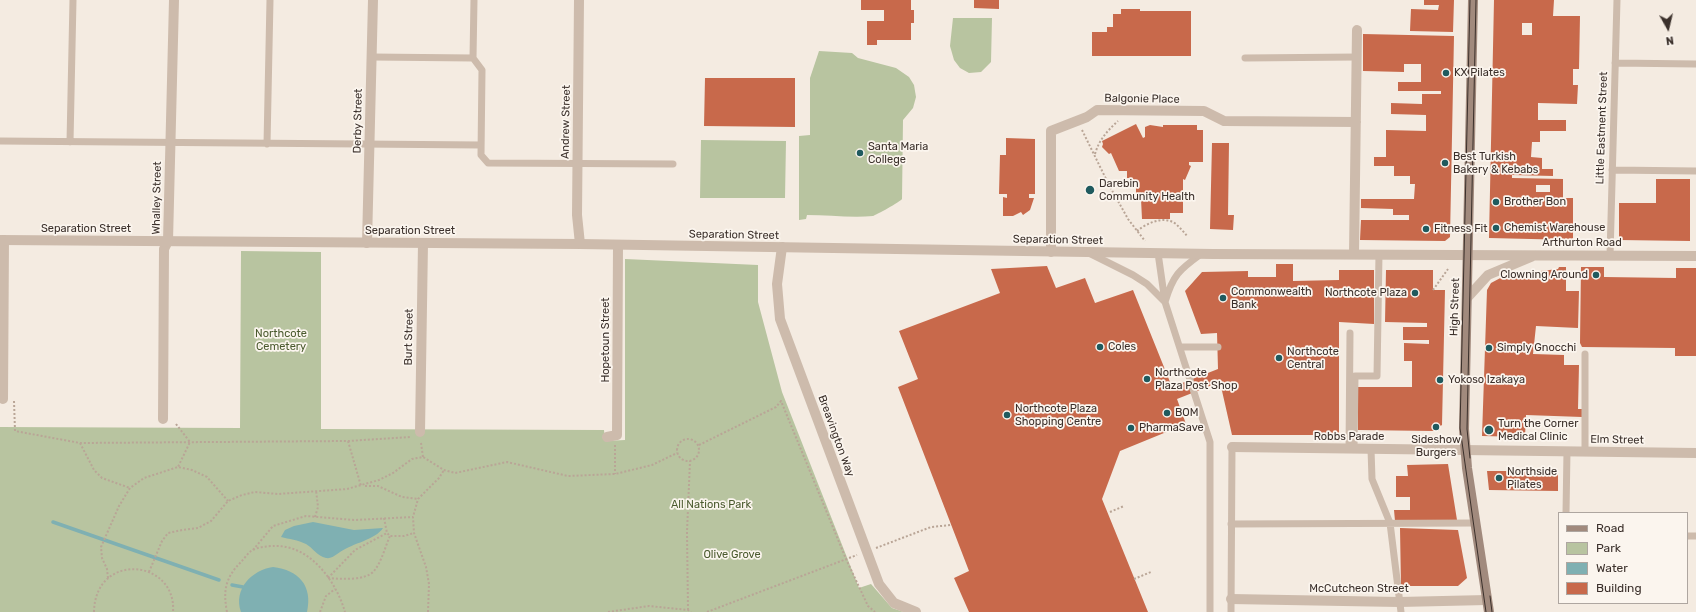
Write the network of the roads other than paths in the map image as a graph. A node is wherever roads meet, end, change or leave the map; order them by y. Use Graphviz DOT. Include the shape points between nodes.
graph roads {
  1 [pos="74,0"];
  2 [pos="174,0"];
  3 [pos="270,0"];
  4 [pos="373,0"];
  5 [pos="474,0"];
  6 [pos="579,0"];
  7 [pos="1473,0"];
  8 [pos="1617,0"];
  9 [pos="1357,30"];
  10 [pos="372,57"];
  11 [pos="1356,57"];
  12 [pos="473,58"];
  13 [pos="1245,58"];
  14 [pos="1615,63"];
  15 [pos="1696,64"];
  16 [pos="1356,122"];
  17 [pos="0,141"];
  18 [pos="70,142"];
  19 [pos="171,143"];
  20 [pos="267,144"];
  21 [pos="370,145"];
  22 [pos="481,146"];
  23 [pos="577,164"];
  24 [pos="673,164"];
  25 [pos="1612,170"];
  26 [pos="1696,171"];
  27 [pos="2,240"];
  28 [pos="168,241"];
  29 [pos="367,242"];
  30 [pos="423,243"];
  31 [pos="580,244"];
  32 [pos="618,245"];
  33 [pos="782,247"];
  34 [pos="1051,252"];
  35 [pos="1087,252"];
  36 [pos="1158,253"];
  37 [pos="1201,254"];
  38 [pos="1354,254"];
  39 [pos="1380,254"];
  40 [pos="1468,255"];
  41 [pos="1535,255"];
  42 [pos="1610,256"];
  43 [pos="1696,256"];
  44 [pos="1467,298"];
  45 [pos="1165,302"];
  46 [pos="1350,333"];
  47 [pos="1218,346"];
  48 [pos="1180,347"];
  49 [pos="1585,354"];
  50 [pos="3,399"];
  51 [pos="163,419"];
  52 [pos="420,432"];
  53 [pos="616,437"];
  54 [pos="1232,448"];
  55 [pos="1352,449"];
  56 [pos="1371,449"];
  57 [pos="1466,449"];
  58 [pos="1567,451"];
  59 [pos="1585,451"];
  60 [pos="1696,453"];
  61 [pos="1566,512"];
  62 [pos="1390,523"];
  63 [pos="1476,523"];
  64 [pos="1231,524"];
  65 [pos="1231,599"];
  66 [pos="1487,600"];
  67 [pos="1399,602"];
  68 [pos="916,612"];
  69 [pos="1210,612"];
  70 [pos="1231,612"];
  71 [pos="1401,612"];
  72 [pos="1489,612"];
  1 -- 18 [label="lane"];
  2 -- 19 [label="street, Whalley Street"];
  3 -- 20 [label="lane"];
  4 -- 10 [label="street, Derby Street"];
  5 -- 12 [label="lane"];
  6 -- 23 [label="street, Andrew Street"];
  7 -- 40 [label="main road, High Street"];
  8 -- 14 [label="lane, Little Eastment Street"];
  9 -- 11 [label="street"];
  10 -- 12 [label="lane"];
  10 -- 21 [label="street, Derby Street"];
  11 -- 13 [label="lane"];
  11 -- 16 [label="street"];
  12 -- 22 [label="lane" via="482,70"];
  14 -- 15 [label="lane"];
  14 -- 25 [label="lane, Little Eastment Street"];
  16 -- 34 [label="street, Balgonie Place" via="1224,121 1204,112 1097,110 1051,131"];
  16 -- 38 [label="street"];
  17 -- 18 [label="lane"];
  18 -- 19 [label="lane"];
  19 -- 20 [label="lane"];
  19 -- 28 [label="street, Whalley Street"];
  20 -- 21 [label="lane"];
  21 -- 22 [label="lane"];
  21 -- 29 [label="street, Derby Street"];
  22 -- 23 [label="lane" via="481,155 488,163"];
  23 -- 24 [label="lane"];
  23 -- 31 [label="street, Andrew Street"];
  25 -- 26 [label="lane"];
  25 -- 42 [label="lane, Little Eastment Street"];
  27 -- 28 [label="street, Separation Street"];
  27 -- 50 [label="street"];
  28 -- 29 [label="street, Separation Street"];
  28 -- 51 [label="street, Whalley Street" via="164,247"];
  29 -- 30 [label="street, Separation Street"];
  30 -- 31 [label="street, Separation Street"];
  30 -- 52 [label="street, Burt Street"];
  31 -- 32 [label="street, Separation Street"];
  32 -- 33 [label="street, Separation Street"];
  32 -- 53 [label="street, Hopetoun Street"];
  33 -- 34 [label="street, Separation Street"];
  33 -- 68 [label="street, Breavington Way" via="777,284 780,319 878,584 894,603"];
  34 -- 35 [label="street, Separation Street"];
  35 -- 36 [label="street, Separation Street"];
  35 -- 45 [label="lane" via="1133,275 1147,284"];
  36 -- 37 [label="street, Separation Street"];
  36 -- 45 [label="lane"];
  37 -- 38 [label="street, Separation Street"];
  37 -- 45 [label="lane" via="1179,271 1171,283"];
  38 -- 39 [label="street, Separation Street"];
  39 -- 40 [label="street, Separation Street"];
  39 -- 55 [label="lane" via="1377,376 1356,376"];
  40 -- 41 [label="street, Arthurton Road"];
  40 -- 44 [label="main road, High Street"];
  41 -- 42 [label="street, Arthurton Road"];
  41 -- 44 [label="street" via="1488,275"];
  42 -- 43 [label="street, Arthurton Road"];
  44 -- 57 [label="main road, High Street" via="1464,412"];
  45 -- 48 [label="lane"];
  46 -- 55 [label="lane"];
  47 -- 48 [label="lane"];
  48 -- 69 [label="lane" via="1210,442"];
  49 -- 59 [label="lane"];
  54 -- 55 [label="street, Robbs Parade"];
  54 -- 64 [label="lane"];
  55 -- 56 [label="street, Robbs Parade"];
  56 -- 57 [label="street, Robbs Parade"];
  56 -- 62 [label="lane" via="1372,479"];
  57 -- 58 [label="street, Elm Street"];
  57 -- 63 [label="main road, High Street"];
  58 -- 59 [label="street, Elm Street"];
  58 -- 61 [label="lane"];
  59 -- 60 [label="street, Elm Street"];
  62 -- 63 [label="lane"];
  62 -- 64 [label="lane"];
  62 -- 67 [label="lane"];
  63 -- 66 [label="main road, High Street"];
  64 -- 65 [label="lane"];
  65 -- 67 [label="street, McCutcheon Street"];
  65 -- 70 [label="lane"];
  66 -- 67 [label="street, McCutcheon Street"];
  66 -- 72 [label="main road, High Street"];
  67 -- 71 [label="lane"];
}
